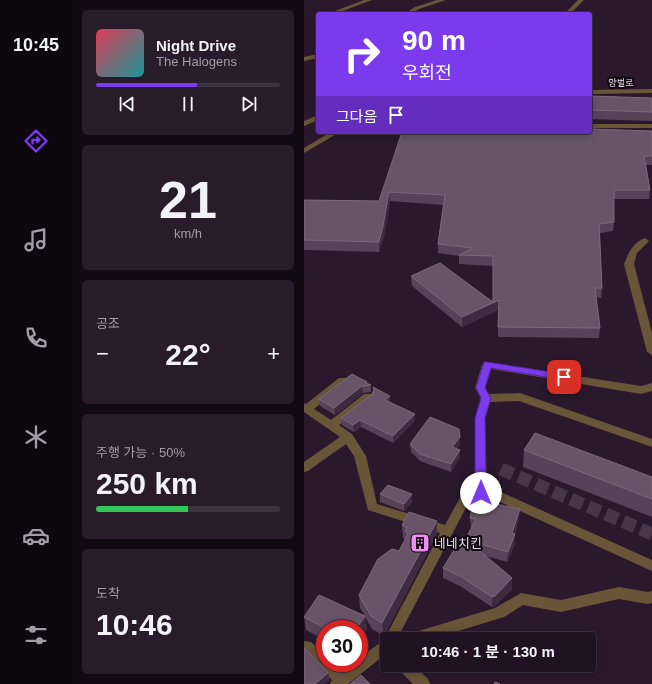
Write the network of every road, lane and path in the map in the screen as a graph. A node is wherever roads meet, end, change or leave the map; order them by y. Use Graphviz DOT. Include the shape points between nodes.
graph roads {
  1 [pos="369,0"];
  2 [pos="443,0"];
  3 [pos="581,0"];
  4 [pos="336,12"];
  5 [pos="410,12"];
  6 [pos="569,12"];
  7 [pos="316,56"];
  8 [pos="304,59"];
  9 [pos="652,91"];
  10 [pos="592,92"];
  11 [pos="316,118"];
  12 [pos="304,124"];
  13 [pos="592,126"];
  14 [pos="652,126"];
  15 [pos="333,134"];
  16 [pos="304,151"];
  17 [pos="646,241"];
  18 [pos="652,352"];
  19 [pos="343,380"];
  20 [pos="652,388"];
  21 [pos="368,397"];
  22 [pos="486,398"];
  23 [pos="306,408"];
  24 [pos="331,426"];
  25 [pos="348,437"];
  26 [pos="652,443"];
  27 [pos="304,468"];
  28 [pos="481,493"];
  29 [pos="448,531"];
  30 [pos="652,566"];
  31 [pos="652,597"];
  32 [pos="395,632"];
  33 [pos="435,632"];
  34 [pos="306,646"];
  35 [pos="380,651"];
  36 [pos="411,672"];
  37 [pos="339,682"];
  38 [pos="423,684"];
  1 -- 4 [label="street"];
  2 -- 5 [label="street"];
  3 -- 6 [label="street"];
  7 -- 8 [label="street"];
  9 -- 10 [label="street, 양벌로"];
  11 -- 12 [label="street"];
  13 -- 14 [label="street"];
  15 -- 16 [label="street"];
  17 -- 18 [label="street" via="633,252 629,264"];
  19 -- 23 [label="street"];
  20 -- 22 [label="street" via="641,390 487,365 480,388"];
  21 -- 24 [label="street"];
  22 -- 26 [label="street" via="520,397"];
  22 -- 28 [label="street" via="480,418"];
  23 -- 24 [label="street"];
  24 -- 25 [label="street"];
  25 -- 27 [label="street"];
  25 -- 29 [label="street" via="360,456 372,507"];
  28 -- 29 [label="street" via="466,497"];
  28 -- 30 [label="street" via="488,491"];
  29 -- 32 [label="street"];
  31 -- 33 [label="street" via="619,593 561,606 521,599 499,613"];
  34 -- 37 [label="street"];
  35 -- 37 [label="street"];
  36 -- 38 [label="street"];
}
